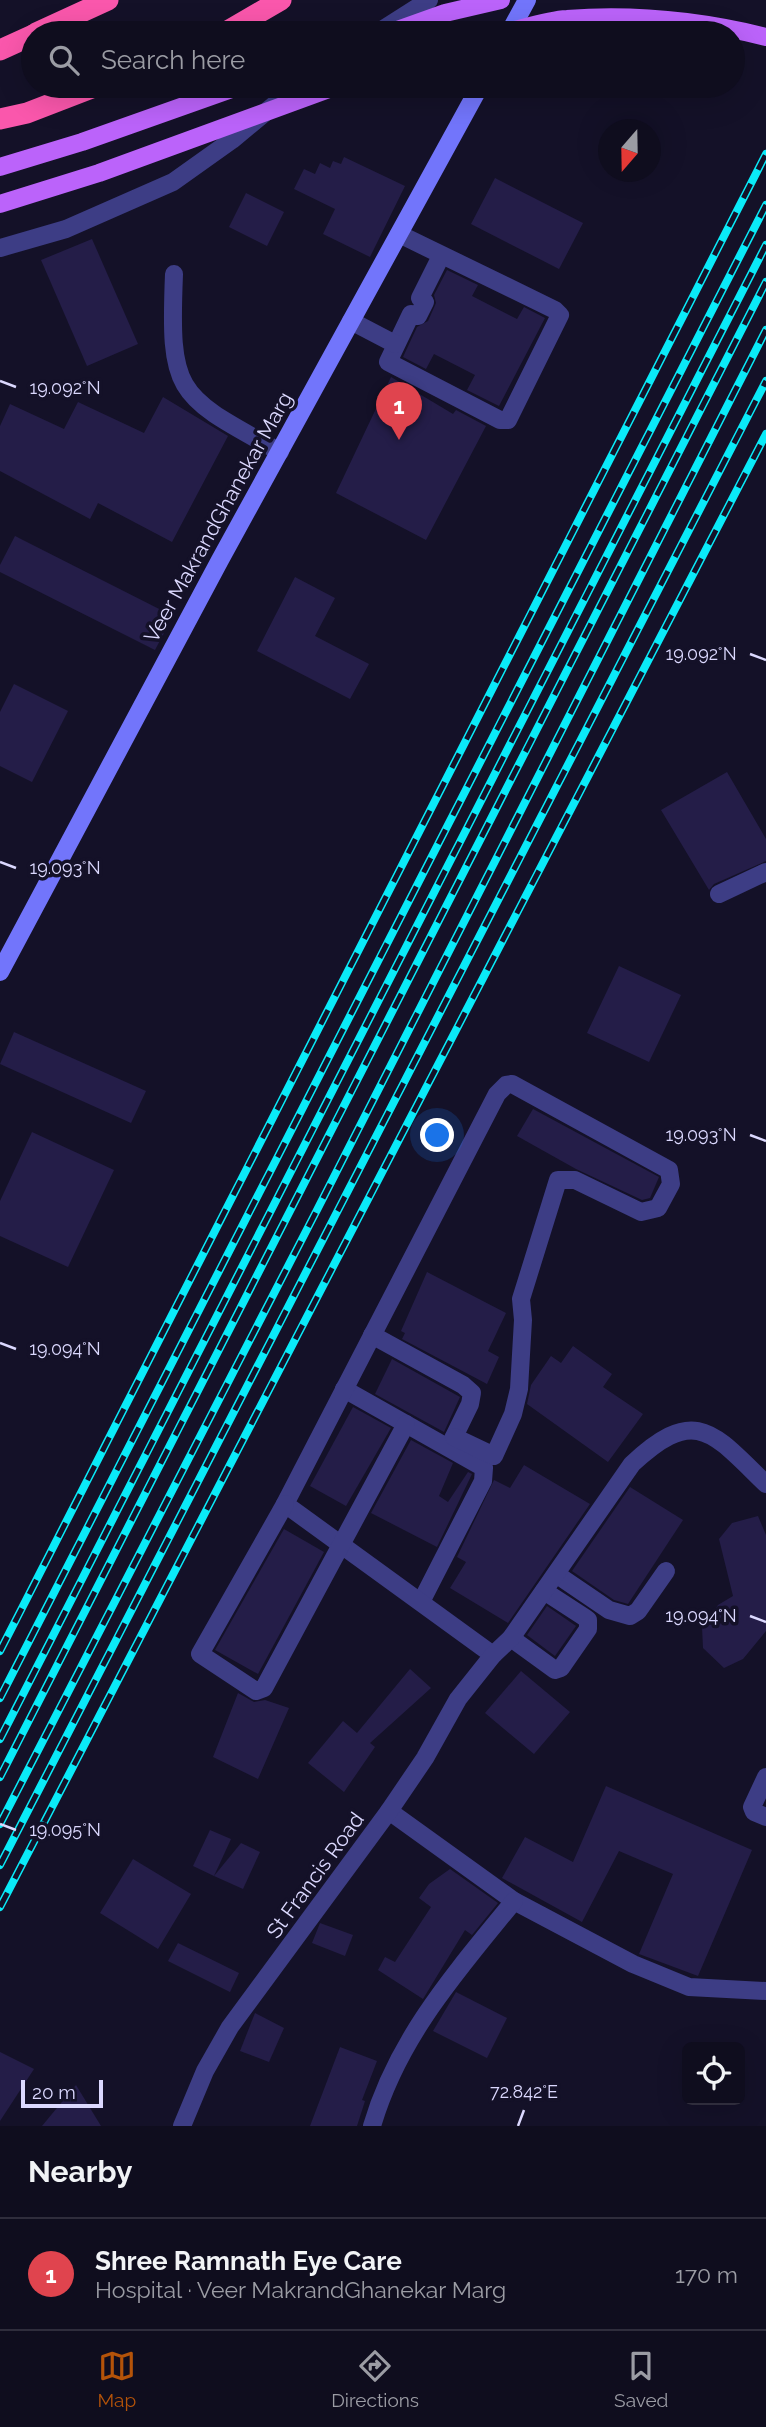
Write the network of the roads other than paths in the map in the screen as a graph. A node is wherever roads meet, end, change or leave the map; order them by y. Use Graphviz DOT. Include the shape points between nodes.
graph roads {
  1 [pos="108,0"];
  2 [pos="281,0"];
  3 [pos="429,0"];
  4 [pos="501,0"];
  5 [pos="527,0"];
  6 [pos="63,21"];
  7 [pos="245,21"];
  8 [pos="396,21"];
  9 [pos="422,21"];
  10 [pos="514,21"];
  11 [pos="557,21"];
  12 [pos="672,21"];
  13 [pos="745,31"];
  14 [pos="766,37"];
  15 [pos="21,40"];
  16 [pos="0,50"];
  17 [pos="66,98"];
  18 [pos="206,98"];
  19 [pos="283,98"];
  20 [pos="304,98"];
  21 [pos="473,98"];
  22 [pos="0,118"];
  23 [pos="0,167"];
  24 [pos="0,204"];
  25 [pos="399,233"];
  26 [pos="0,248"];
  27 [pos="442,256"];
  28 [pos="174,274"];
  29 [pos="351,321"];
  30 [pos="395,344"];
  31 [pos="279,452"];
  32 [pos="766,872"];
  33 [pos="719,894"];
  34 [pos="0,972"];
  35 [pos="372,1335"];
  36 [pos="344,1389"];
  37 [pos="406,1424"];
  38 [pos="451,1442"];
  39 [pos="766,1484"];
  40 [pos="285,1504"];
  41 [pos="342,1546"];
  42 [pos="666,1572"];
  43 [pos="556,1574"];
  44 [pos="544,1591"];
  45 [pos="421,1602"];
  46 [pos="511,1638"];
  47 [pos="493,1655"];
  48 [pos="766,1777"];
  49 [pos="388,1811"];
  50 [pos="766,1817"];
  51 [pos="514,1901"];
  52 [pos="766,1991"];
  53 [pos="182,2126"];
  54 [pos="372,2126"];
  1 -- 6 [label="highway"];
  2 -- 7 [label="highway"];
  3 -- 8 [label="street"];
  4 -- 9 [label="main road"];
  5 -- 10 [label="street"];
  11 -- 12 [label="main road" via="630,17"];
  13 -- 14 [label="main road"];
  15 -- 16 [label="highway"];
  17 -- 22 [label="highway"];
  18 -- 23 [label="main road"];
  19 -- 26 [label="street" via="173,182 66,229"];
  20 -- 24 [label="main road"];
  21 -- 25 [label="street, Veer MakrandGhanekar Marg"];
  25 -- 27 [label="street"];
  25 -- 29 [label="street, Veer MakrandGhanekar Marg"];
  27 -- 30 [label="street" via="420,296 425,302 418,316 411,314"];
  27 -- 30 [label="street" via="560,315 510,418 500,420 389,364"];
  28 -- 31 [label="street" via="171,338 177,372 187,392 210,413"];
  29 -- 30 [label="street"];
  29 -- 31 [label="street, Veer MakrandGhanekar Marg"];
  31 -- 34 [label="street, Veer MakrandGhanekar Marg"];
  32 -- 33 [label="street"];
  35 -- 36 [label="street"];
  35 -- 38 [label="street" via="472,1392"];
  35 -- 38 [label="street" via="497,1094 506,1085 518,1085 669,1170 671,1184 653,1211 641,1212 575,1180 558,1180 520,1299 519,1389 513,1414 494,1456"];
  36 -- 37 [label="street"];
  36 -- 40 [label="street"];
  37 -- 38 [label="street"];
  37 -- 41 [label="street"];
  38 -- 45 [label="street" via="479,1463 485,1475"];
  39 -- 43 [label="street, St Francis Road" via="716,1436 680,1429 656,1441 632,1464"];
  40 -- 41 [label="street"];
  40 -- 41 [label="street" via="200,1651 202,1658 261,1691"];
  41 -- 45 [label="street"];
  42 -- 43 [label="street" via="630,1616 609,1610"];
  43 -- 44 [label="street, St Francis Road"];
  44 -- 46 [label="street, St Francis Road"];
  44 -- 46 [label="street" via="589,1625 561,1668 551,1668"];
  45 -- 47 [label="street"];
  46 -- 47 [label="street, St Francis Road"];
  47 -- 49 [label="street, St Francis Road" via="458,1699"];
  48 -- 50 [label="street" via="752,1807"];
  49 -- 51 [label="street"];
  49 -- 53 [label="street, St Francis Road" via="230,2027"];
  51 -- 52 [label="street" via="680,1985"];
  51 -- 54 [label="street" via="429,2005 381,2095"];
}
